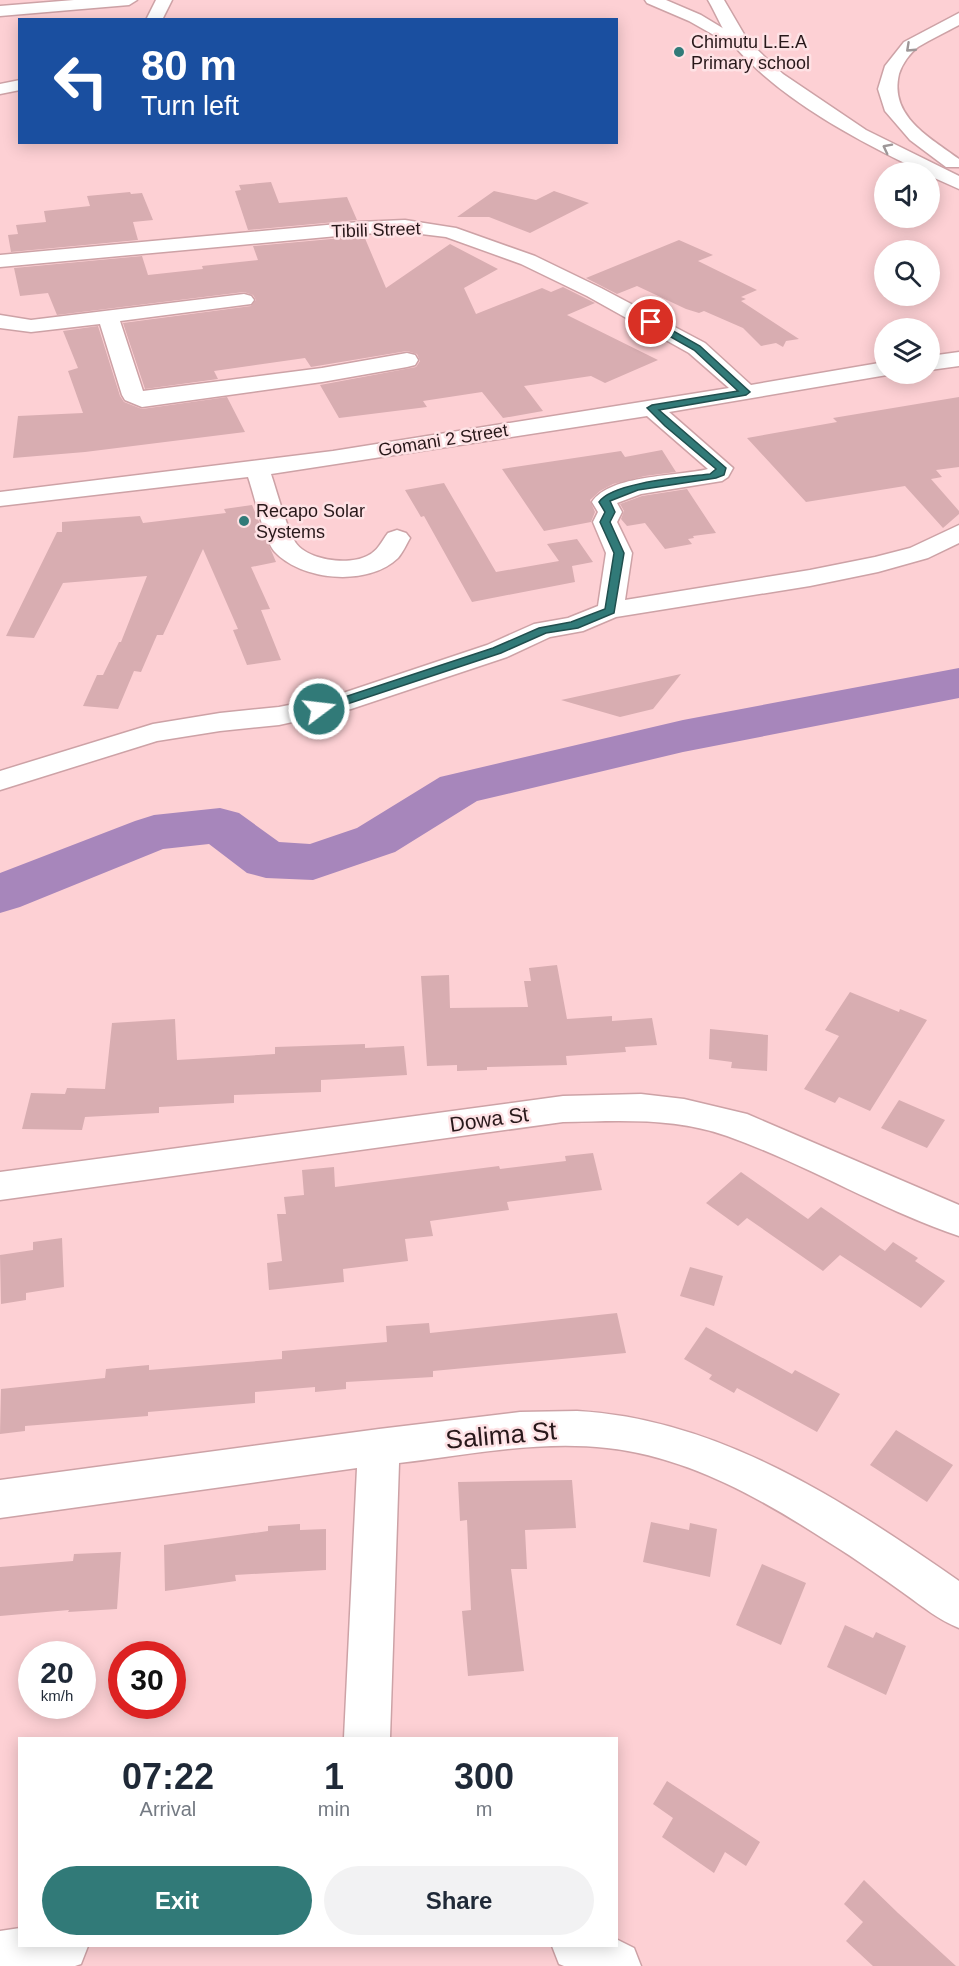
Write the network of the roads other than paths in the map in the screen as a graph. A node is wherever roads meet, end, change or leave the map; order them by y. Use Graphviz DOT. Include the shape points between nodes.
graph roads {
  1 [pos="129,0"];
  2 [pos="164,0"];
  3 [pos="654,0"];
  4 [pos="716,0"];
  5 [pos="0,11"];
  6 [pos="155,18"];
  7 [pos="959,18"];
  8 [pos="741,44"];
  9 [pos="790,66"];
  10 [pos="18,85"];
  11 [pos="0,89"];
  12 [pos="956,165"];
  13 [pos="959,183"];
  14 [pos="0,261"];
  15 [pos="244,300"];
  16 [pos="108,317"];
  17 [pos="0,322"];
  18 [pos="959,359"];
  19 [pos="407,360"];
  20 [pos="940,362"];
  21 [pos="874,371"];
  22 [pos="746,392"];
  23 [pos="652,408"];
  24 [pos="257,468"];
  25 [pos="0,499"];
  26 [pos="959,533"];
  27 [pos="397,538"];
  28 [pos="610,610"];
  29 [pos="0,781"];
  30 [pos="0,1186"];
  31 [pos="959,1221"];
  32 [pos="379,1447"];
  33 [pos="0,1499"];
  34 [pos="959,1607"];
  35 [pos="367,1737"];
  36 [pos="57,1947"];
  37 [pos="579,1947"];
  38 [pos="0,1956"];
  39 [pos="616,1966"];
  1 -- 5 [label="main road"];
  2 -- 6 [label="main road"];
  3 -- 8 [label="main road"];
  4 -- 8 [label="main road"];
  7 -- 12 [label="main road, one-way" via="910,45 893,66 887,89 894,111 916,135"];
  13 -- 8 [label="main road, one-way" via="819,109 777,78"];
  9 -- 12 [label="main road" via="893,135"];
  10 -- 11 [label="main road"];
  14 -- 22 [label="main road, Tibili Street" via="359,228 405,226 449,232 528,260 670,332 715,363"];
  15 -- 16 [label="main road"];
  16 -- 17 [label="main road" via="21,326"];
  16 -- 19 [label="main road" via="133,395 142,400"];
  18 -- 20 [label="main road"];
  21 -- 22 [label="main road, Gomani 2 Street"];
  22 -- 23 [label="main road, Gomani 2 Street"];
  23 -- 24 [label="main road, Gomani 2 Street"];
  23 -- 28 [label="main road" via="721,468 713,476 636,487 606,499 610,512 605,522 619,553"];
  24 -- 25 [label="main road, Gomani 2 Street"];
  24 -- 27 [label="main road" via="283,545 311,564 337,569 368,565 388,554"];
  26 -- 28 [label="main road" via="919,552 878,564"];
  28 -- 29 [label="main road" via="341,703 279,716 153,733"];
  30 -- 31 [label="main road, Dowa St" via="563,1109 641,1107 734,1124"];
  32 -- 33 [label="main road, Salima St"];
  32 -- 34 [label="main road, Salima St" via="539,1429 634,1434 685,1448 771,1486"];
  32 -- 35 [label="main road"];
  36 -- 38 [label="main road"];
  37 -- 39 [label="main road"];
}
